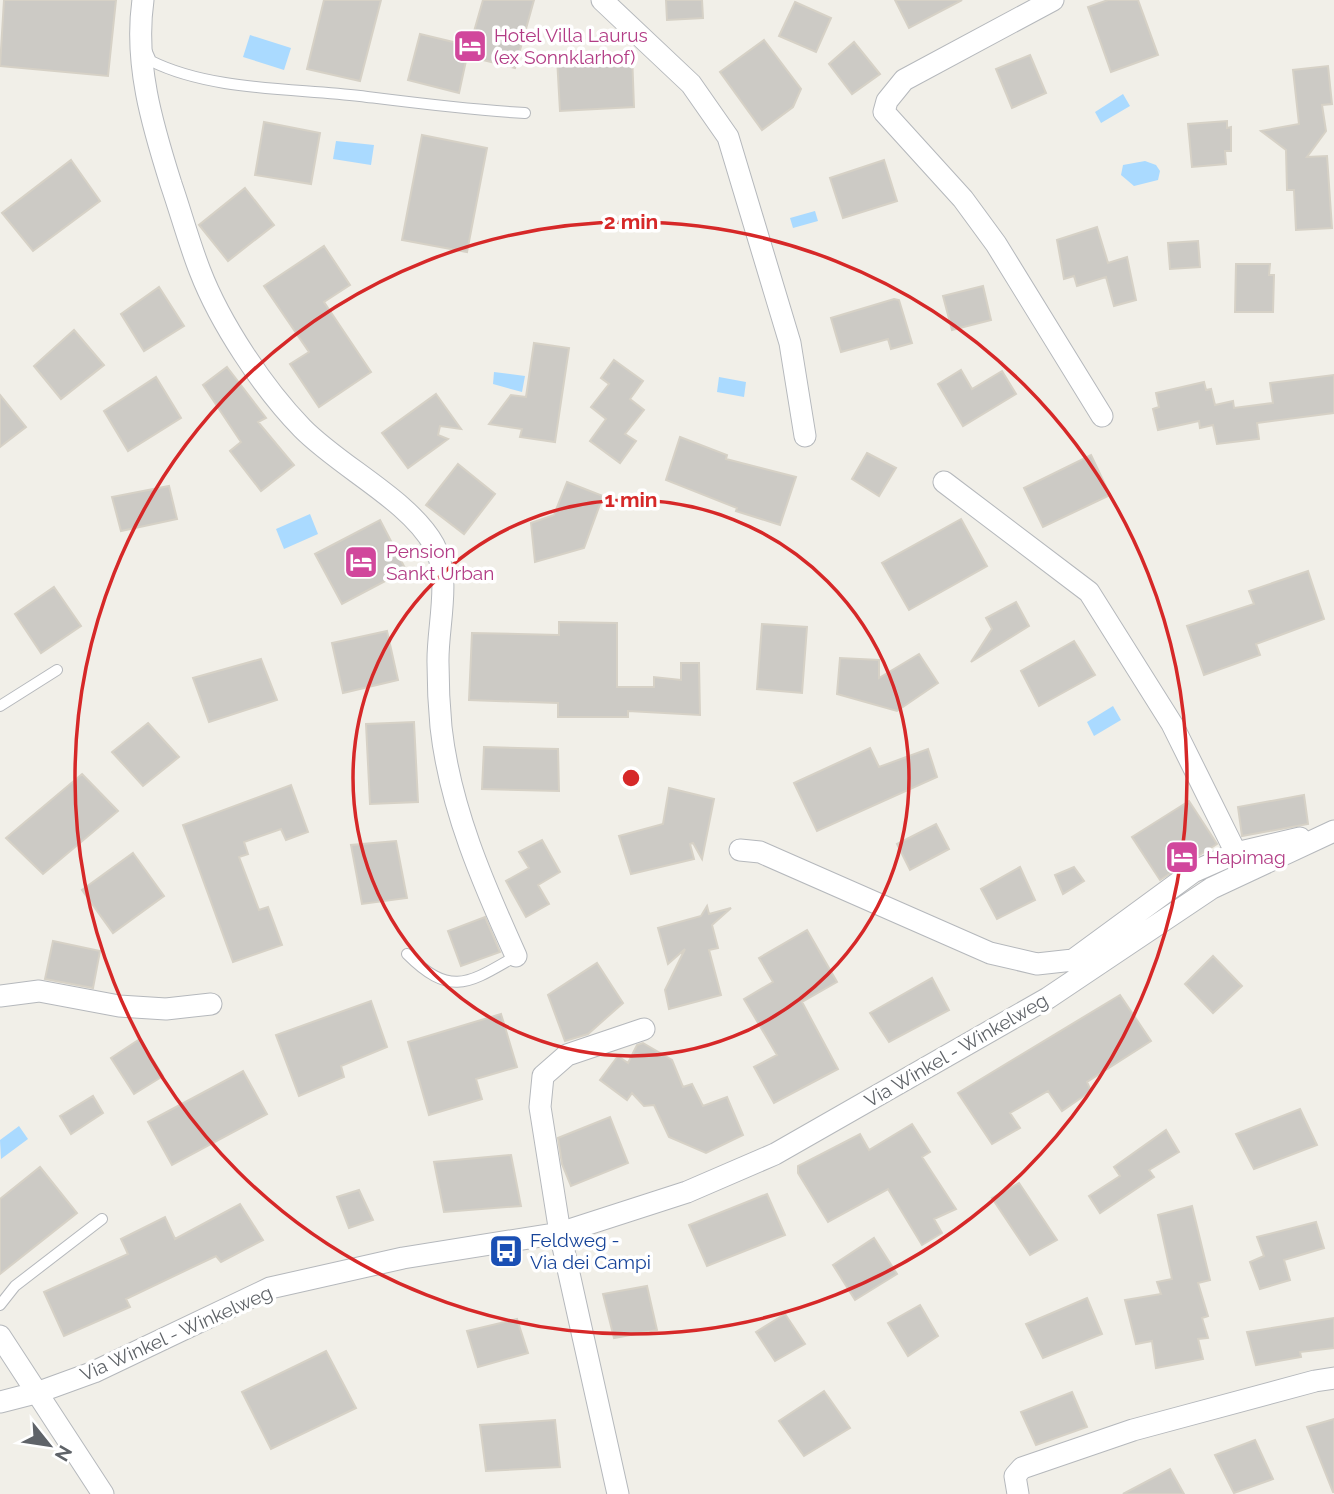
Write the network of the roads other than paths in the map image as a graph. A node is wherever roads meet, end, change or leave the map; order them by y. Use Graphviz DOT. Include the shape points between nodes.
graph roads {
  1 [pos="143,0"];
  2 [pos="602,0"];
  3 [pos="1053,0"];
  4 [pos="138,32"];
  5 [pos="525,113"];
  6 [pos="1102,416"];
  7 [pos="805,436"];
  8 [pos="944,482"];
  9 [pos="57,670"];
  10 [pos="0,706"];
  11 [pos="1327,834"];
  12 [pos="740,850"];
  13 [pos="1236,853"];
  14 [pos="407,954"];
  15 [pos="516,957"];
  16 [pos="0,996"];
  17 [pos="211,1004"];
  18 [pos="643,1029"];
  19 [pos="103,1219"];
  20 [pos="560,1233"];
  21 [pos="0,1305"];
  22 [pos="0,1336"];
  23 [pos="1334,1378"];
  24 [pos="39,1392"];
  25 [pos="0,1402"];
  26 [pos="103,1494"];
  27 [pos="618,1494"];
  28 [pos="1018,1494"];
  1 -- 4 [label="street"];
  2 -- 7 [label="street" via="691,84 728,137 790,342"];
  3 -- 6 [label="street" via="904,80 884,112 963,199 996,244"];
  4 -- 5 [label="lane" via="151,61 173,72 446,109"];
  4 -- 15 [label="street" via="150,119 200,273 230,329 272,394 302,428 409,514 435,547 442,590 438,662 442,729 458,810 481,879"];
  8 -- 13 [label="street" via="1089,592 1172,724"];
  9 -- 10 [label="lane"];
  11 -- 13 [label="street"];
  11 -- 20 [label="street, Via Winkel - Winkelweg" via="1212,888 1048,998 775,1154 687,1192"];
  12 -- 13 [label="street" via="760,852 990,953 1037,964 1073,960 1193,873"];
  14 -- 15 [label="lane" via="448,982 472,981"];
  16 -- 17 [label="street" via="39,991 119,1006 166,1009"];
  18 -- 20 [label="street" via="567,1055 543,1076 540,1107"];
  19 -- 21 [label="lane" via="15,1286"];
  20 -- 24 [label="street, Via Winkel - Winkelweg" via="403,1258 270,1288 94,1372"];
  20 -- 27 [label="street"];
  22 -- 24 [label="street"];
  23 -- 28 [label="street" via="1133,1430 1022,1468 1015,1476"];
  24 -- 25 [label="street, Via Winkel - Winkelweg"];
  24 -- 26 [label="street"];
}
